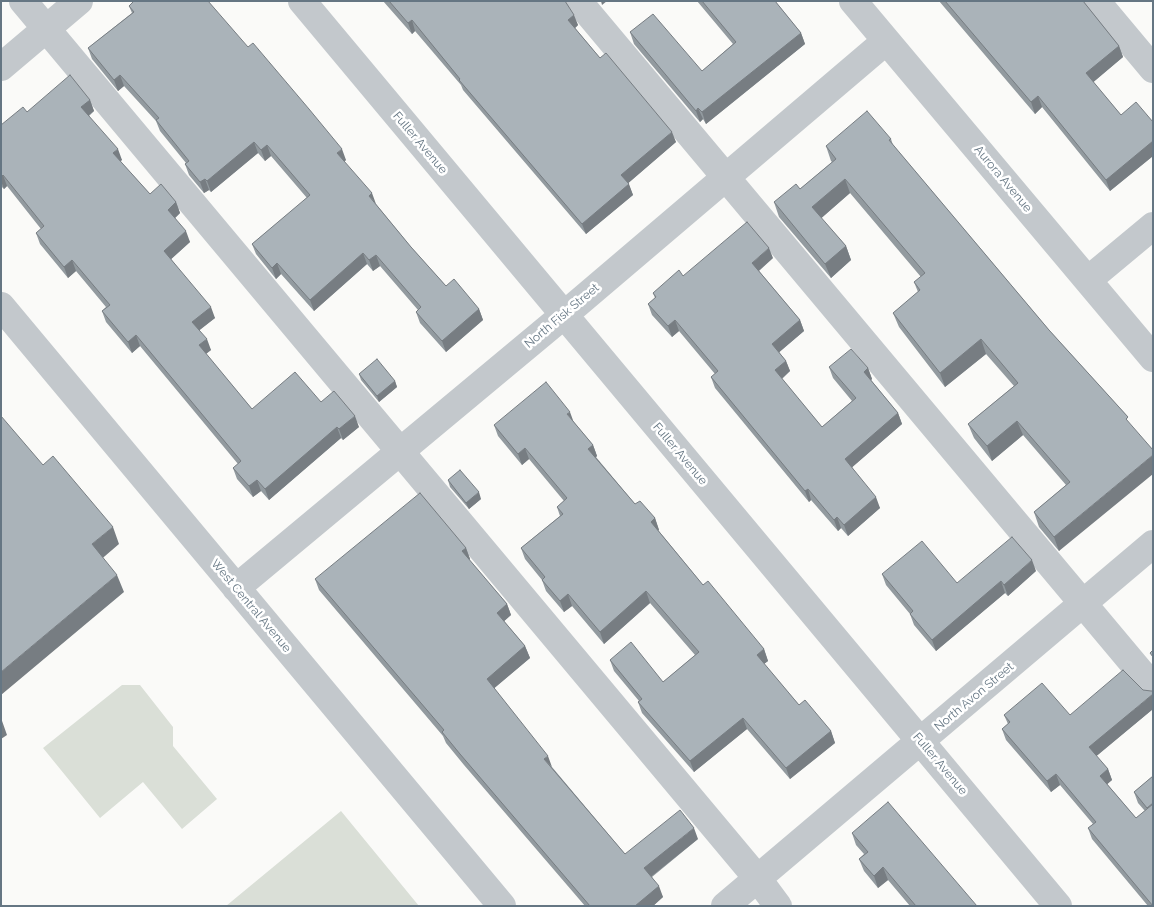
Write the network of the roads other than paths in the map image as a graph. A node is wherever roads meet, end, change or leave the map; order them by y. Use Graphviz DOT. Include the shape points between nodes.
graph roads {
  1 [pos="23,1"];
  2 [pos="79,1"];
  3 [pos="302,1"];
  4 [pos="578,1"];
  5 [pos="853,1"];
  6 [pos="1096,1"];
  7 [pos="46,29"];
  8 [pos="886,41"];
  9 [pos="1,67"];
  10 [pos="1153,69"];
  11 [pos="725,179"];
  12 [pos="1153,226"];
  13 [pos="1088,280"];
  14 [pos="1,306"];
  15 [pos="564,315"];
  16 [pos="1153,358"];
  17 [pos="400,452"];
  18 [pos="1153,544"];
  19 [pos="236,588"];
  20 [pos="1084,604"];
  21 [pos="1153,687"];
  22 [pos="921,741"];
  23 [pos="758,879"];
  24 [pos="502,906"];
  25 [pos="725,906"];
  26 [pos="778,906"];
  27 [pos="1058,906"];
  1 -- 7 [label="street"];
  2 -- 7 [label="street"];
  3 -- 15 [label="street, Fuller Avenue"];
  4 -- 11 [label="street"];
  5 -- 8 [label="street, Aurora Avenue"];
  6 -- 10 [label="street"];
  7 -- 9 [label="street"];
  7 -- 17 [label="street"];
  8 -- 11 [label="street, North Fisk Street"];
  8 -- 13 [label="street, Aurora Avenue"];
  11 -- 15 [label="street, North Fisk Street"];
  11 -- 20 [label="street"];
  12 -- 13 [label="street"];
  13 -- 16 [label="street, Aurora Avenue"];
  14 -- 19 [label="street, West Central Avenue"];
  15 -- 17 [label="street, North Fisk Street"];
  15 -- 22 [label="street, Fuller Avenue"];
  17 -- 19 [label="street, North Fisk Street"];
  17 -- 23 [label="street"];
  18 -- 20 [label="street, North Avon Street"];
  19 -- 24 [label="street, West Central Avenue"];
  20 -- 21 [label="street"];
  20 -- 22 [label="street, North Avon Street"];
  22 -- 23 [label="street, North Avon Street"];
  22 -- 27 [label="street, Fuller Avenue"];
  23 -- 25 [label="street, North Avon Street"];
  23 -- 26 [label="street"];
}
